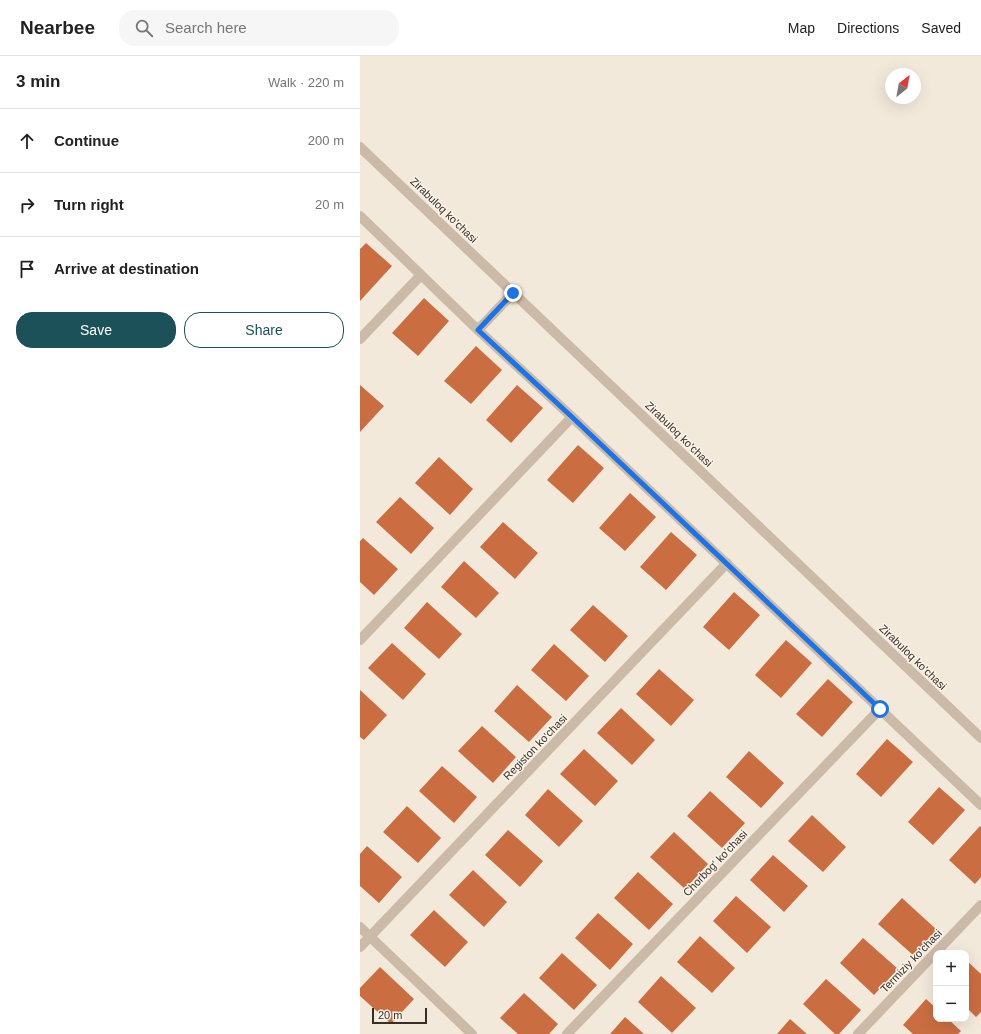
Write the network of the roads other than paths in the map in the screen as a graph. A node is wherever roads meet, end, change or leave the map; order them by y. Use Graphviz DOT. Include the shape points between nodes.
graph roads {
  1 [pos="360,147"];
  2 [pos="360,216"];
  3 [pos="421,275"];
  4 [pos="513,293"];
  5 [pos="478,330"];
  6 [pos="360,339"];
  7 [pos="572,417"];
  8 [pos="727,563"];
  9 [pos="360,640"];
  10 [pos="880,709"];
  11 [pos="981,738"];
  12 [pos="981,806"];
  13 [pos="981,905"];
  14 [pos="360,927"];
  15 [pos="370,936"];
  16 [pos="360,946"];
  17 [pos="472,1034"];
  18 [pos="568,1034"];
  19 [pos="858,1034"];
  1 -- 4 [label="street, Zirabuloq ko'chasi"];
  2 -- 3 [label="street"];
  3 -- 5 [label="street"];
  3 -- 6 [label="street"];
  4 -- 5 [label="street"];
  4 -- 11 [label="street, Zirabuloq ko'chasi"];
  5 -- 7 [label="street"];
  7 -- 8 [label="street"];
  7 -- 9 [label="street"];
  8 -- 10 [label="street"];
  8 -- 15 [label="street, Registon ko'chasi"];
  10 -- 12 [label="street"];
  10 -- 18 [label="street, Chorbog' ko'chasi"];
  13 -- 19 [label="street, Termiziy ko'chasi"];
  14 -- 15 [label="street"];
  15 -- 16 [label="street, Registon ko'chasi"];
  15 -- 17 [label="street"];
}
